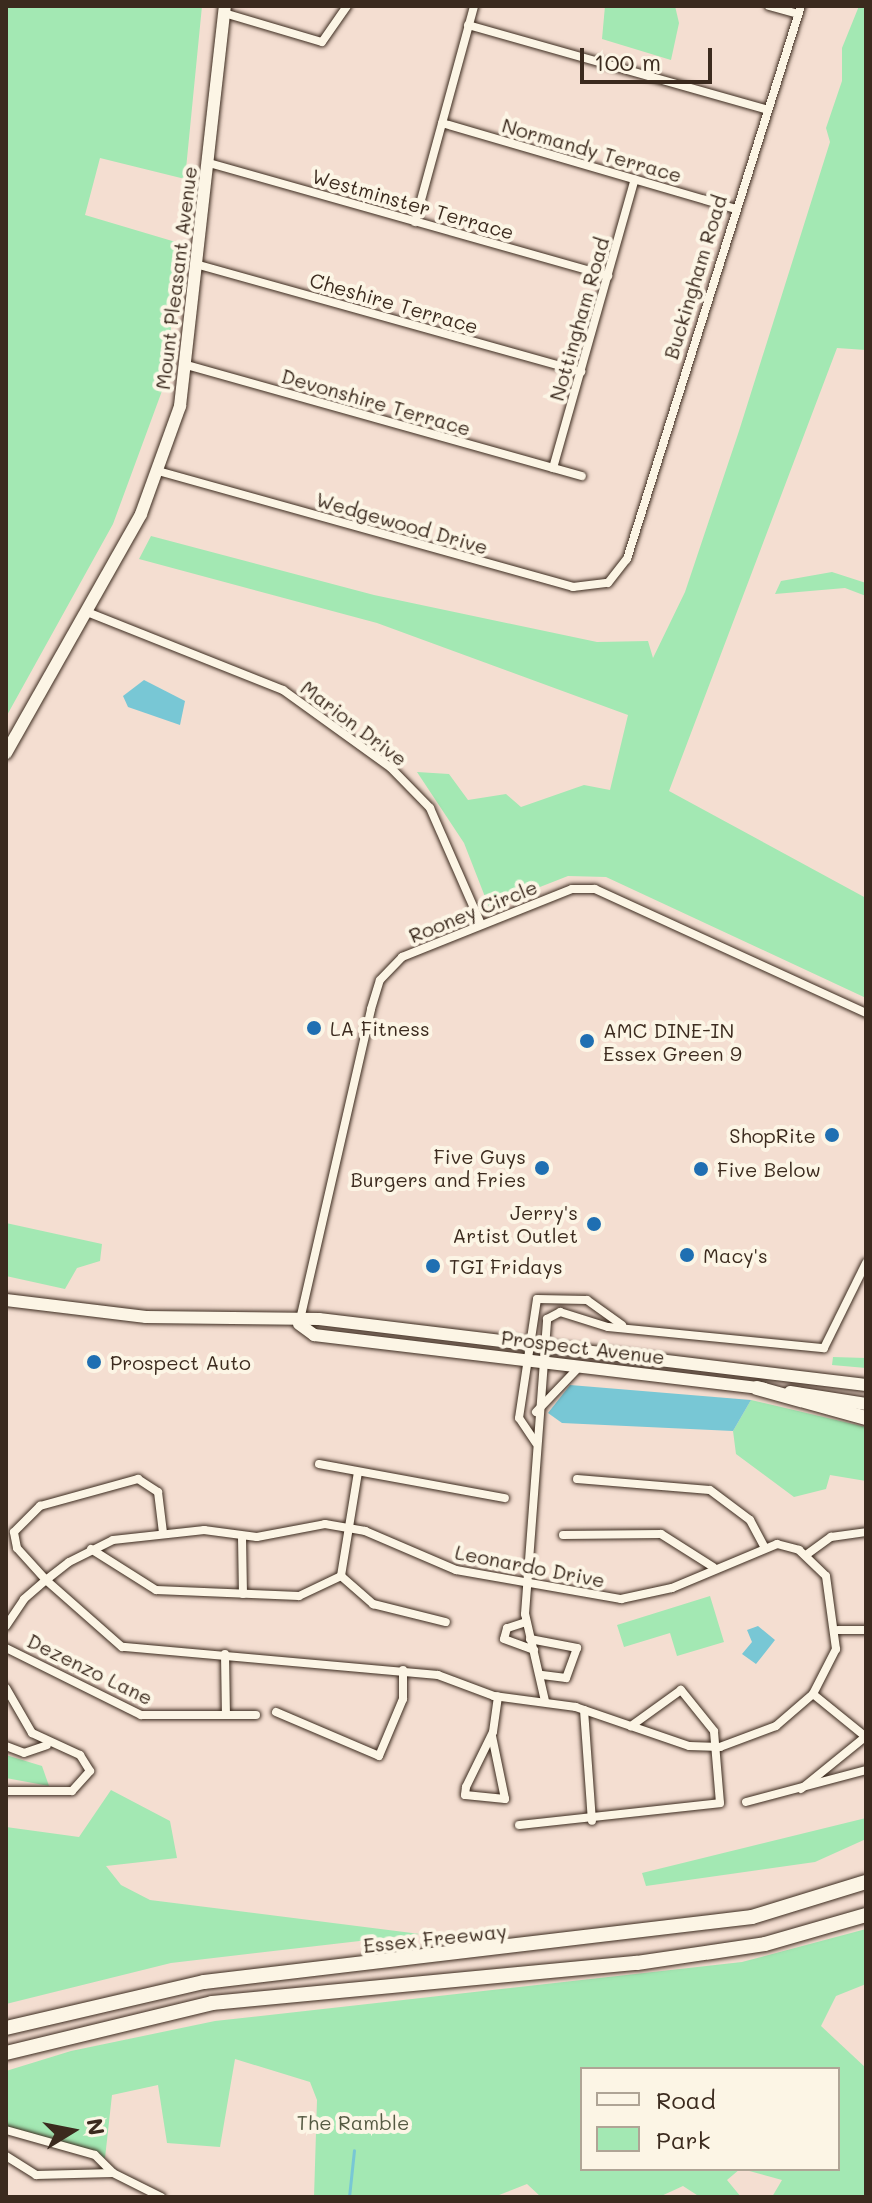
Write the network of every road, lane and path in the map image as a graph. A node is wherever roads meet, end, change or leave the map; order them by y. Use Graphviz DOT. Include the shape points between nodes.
graph roads {
  1 [pos="347,6"];
  2 [pos="474,6"];
  3 [pos="769,6"];
  4 [pos="225,10"];
  5 [pos="800,10"];
  6 [pos="468,25"];
  7 [pos="765,109"];
  8 [pos="442,123"];
  9 [pos="209,163"];
  10 [pos="635,179"];
  11 [pos="733,208"];
  12 [pos="415,222"];
  13 [pos="199,265"];
  14 [pos="608,276"];
  15 [pos="190,366"];
  16 [pos="581,372"];
  17 [pos="553,468"];
  18 [pos="158,471"];
  19 [pos="582,476"];
  20 [pos="627,559"];
  21 [pos="87,612"];
  22 [pos="6,753"];
  23 [pos="481,924"];
  24 [pos="866,1013"];
  25 [pos="866,1263"];
  26 [pos="6,1300"];
  27 [pos="299,1324"];
  28 [pos="622,1325"];
  29 [pos="528,1343"];
  30 [pos="542,1346"];
  31 [pos="533,1362"];
  32 [pos="578,1368"];
  33 [pos="866,1385"];
  34 [pos="757,1388"];
  35 [pos="866,1404"];
  36 [pos="535,1412"];
  37 [pos="866,1418"];
  38 [pos="536,1444"];
  39 [pos="319,1464"];
  40 [pos="358,1472"];
  41 [pos="577,1479"];
  42 [pos="505,1498"];
  43 [pos="349,1527"];
  44 [pos="163,1531"];
  45 [pos="866,1532"];
  46 [pos="563,1535"];
  47 [pos="242,1537"];
  48 [pos="764,1546"];
  49 [pos="91,1549"];
  50 [pos="806,1555"];
  51 [pos="713,1567"];
  52 [pos="341,1576"];
  53 [pos="46,1580"];
  54 [pos="528,1582"];
  55 [pos="243,1594"];
  56 [pos="446,1622"];
  57 [pos="526,1622"];
  58 [pos="6,1626"];
  59 [pos="838,1630"];
  60 [pos="866,1630"];
  61 [pos="530,1639"];
  62 [pos="6,1648"];
  63 [pos="534,1650"];
  64 [pos="225,1654"];
  65 [pos="403,1670"];
  66 [pos="540,1675"];
  67 [pos="6,1688"];
  68 [pos="813,1694"];
  69 [pos="498,1696"];
  70 [pos="545,1701"];
  71 [pos="584,1710"];
  72 [pos="276,1712"];
  73 [pos="226,1715"];
  74 [pos="256,1715"];
  75 [pos="631,1726"];
  76 [pos="492,1736"];
  77 [pos="866,1737"];
  78 [pos="47,1745"];
  79 [pos="6,1746"];
  80 [pos="715,1748"];
  81 [pos="866,1770"];
  82 [pos="801,1789"];
  83 [pos="6,1791"];
  84 [pos="746,1802"];
  85 [pos="592,1821"];
  86 [pos="519,1825"];
  87 [pos="866,1882"];
  88 [pos="866,1915"];
  89 [pos="6,2028"];
  90 [pos="6,2053"];
  91 [pos="6,2130"];
  92 [pos="6,2156"];
  93 [pos="113,2173"];
  94 [pos="161,2197"];
  1 -- 4 [label="street" via="322,42"];
  2 -- 6 [label="street"];
  3 -- 5 [label="street"];
  4 -- 9 [label="main road, Mount Pleasant Avenue"];
  5 -- 7 [label="street, Buckingham Road"];
  6 -- 7 [label="street"];
  6 -- 8 [label="street"];
  7 -- 11 [label="street, Buckingham Road"];
  8 -- 10 [label="street, Normandy Terrace"];
  8 -- 12 [label="street"];
  9 -- 12 [label="street, Westminster Terrace"];
  9 -- 13 [label="main road, Mount Pleasant Avenue"];
  10 -- 11 [label="street, Normandy Terrace"];
  10 -- 14 [label="street, Nottingham Road"];
  11 -- 20 [label="street, Buckingham Road"];
  12 -- 14 [label="street, Westminster Terrace"];
  13 -- 15 [label="main road, Mount Pleasant Avenue"];
  13 -- 16 [label="street, Cheshire Terrace"];
  14 -- 16 [label="street, Nottingham Road"];
  15 -- 17 [label="street, Devonshire Terrace"];
  15 -- 18 [label="main road, Mount Pleasant Avenue"];
  16 -- 17 [label="street, Nottingham Road"];
  17 -- 19 [label="street, Devonshire Terrace"];
  18 -- 20 [label="street, Wedgewood Drive" via="582,589 608,583"];
  18 -- 21 [label="main road, Mount Pleasant Avenue"];
  21 -- 22 [label="main road, Mount Pleasant Avenue"];
  21 -- 23 [label="street, Marion Drive" via="283,690 391,768 430,808"];
  23 -- 24 [label="street, Rooney Circle" via="572,889 595,889"];
  23 -- 27 [label="street, Rooney Circle" via="402,957 380,980"];
  25 -- 28 [label="street" via="824,1348"];
  26 -- 27 [label="main road, Prospect Avenue" via="74,1312"];
  27 -- 29 [label="main road, Prospect Avenue" via="319,1319"];
  27 -- 31 [label="main road, Prospect Avenue" via="314,1335"];
  28 -- 29 [label="street" via="587,1300 545,1295 533,1307"];
  28 -- 30 [label="street" via="554,1313"];
  29 -- 30 [label="main road, Prospect Avenue"];
  29 -- 31 [label="street"];
  30 -- 31 [label="street"];
  30 -- 33 [label="main road, Prospect Avenue"];
  31 -- 32 [label="main road, Prospect Avenue"];
  31 -- 36 [label="street"];
  31 -- 38 [label="street" via="519,1418"];
  32 -- 34 [label="main road, Prospect Avenue"];
  32 -- 36 [label="street"];
  34 -- 35 [label="main road, Prospect Avenue"];
  34 -- 37 [label="highway"];
  36 -- 38 [label="street"];
  38 -- 54 [label="street"];
  39 -- 40 [label="street"];
  40 -- 42 [label="street"];
  40 -- 43 [label="street"];
  41 -- 48 [label="street" via="697,1485 750,1520"];
  43 -- 47 [label="street, Leonardo Drive" via="312,1524"];
  43 -- 52 [label="street"];
  43 -- 54 [label="street, Leonardo Drive" via="456,1570"];
  44 -- 47 [label="street, Leonardo Drive"];
  44 -- 49 [label="street, Leonardo Drive"];
  44 -- 53 [label="street" via="158,1492 138,1479 40,1506 14,1532 17,1548"];
  45 -- 50 [label="street" via="831,1537"];
  46 -- 51 [label="street" via="661,1534"];
  47 -- 55 [label="street"];
  48 -- 50 [label="street"];
  48 -- 51 [label="street, Leonardo Drive"];
  49 -- 53 [label="street, Leonardo Drive"];
  49 -- 55 [label="street" via="156,1590"];
  50 -- 59 [label="street" via="826,1576"];
  51 -- 54 [label="street, Leonardo Drive" via="672,1588 621,1599"];
  52 -- 55 [label="street" via="312,1594"];
  52 -- 56 [label="street" via="373,1604"];
  53 -- 58 [label="street, Leonardo Drive"];
  53 -- 64 [label="street" via="122,1647"];
  54 -- 57 [label="street"];
  57 -- 61 [label="street"];
  57 -- 63 [label="street" via="507,1628 504,1639"];
  59 -- 60 [label="street"];
  59 -- 68 [label="street" via="832,1663"];
  61 -- 63 [label="street"];
  61 -- 66 [label="street" via="577,1648 566,1678"];
  62 -- 73 [label="street, Dezenzo Lane" via="141,1715"];
  63 -- 66 [label="street"];
  64 -- 65 [label="street"];
  64 -- 73 [label="street"];
  65 -- 69 [label="street"];
  65 -- 72 [label="street" via="403,1699 379,1756"];
  66 -- 70 [label="street"];
  67 -- 78 [label="street" via="20,1720"];
  68 -- 77 [label="street"];
  68 -- 80 [label="street" via="776,1726"];
  69 -- 70 [label="street"];
  69 -- 76 [label="street"];
  70 -- 71 [label="street"];
  71 -- 75 [label="street"];
  71 -- 85 [label="street"];
  73 -- 74 [label="street, Dezenzo Lane"];
  75 -- 80 [label="street"];
  75 -- 80 [label="street" via="681,1690 714,1731"];
  76 -- 76 [label="street" via="466,1787 465,1795 505,1799"];
  77 -- 82 [label="street"];
  78 -- 79 [label="street" via="24,1753"];
  78 -- 83 [label="street" via="85,1759 83,1787"];
  80 -- 85 [label="street" via="720,1803"];
  81 -- 82 [label="street"];
  82 -- 84 [label="street"];
  85 -- 86 [label="street"];
  87 -- 89 [label="highway, Essex Freeway" via="737,1920 204,1982"];
  88 -- 90 [label="highway" via="765,1944 637,1963 212,2003"];
  91 -- 93 [label="street" via="95,2155"];
  92 -- 93 [label="street" via="36,2175"];
  93 -- 94 [label="street"];
}
